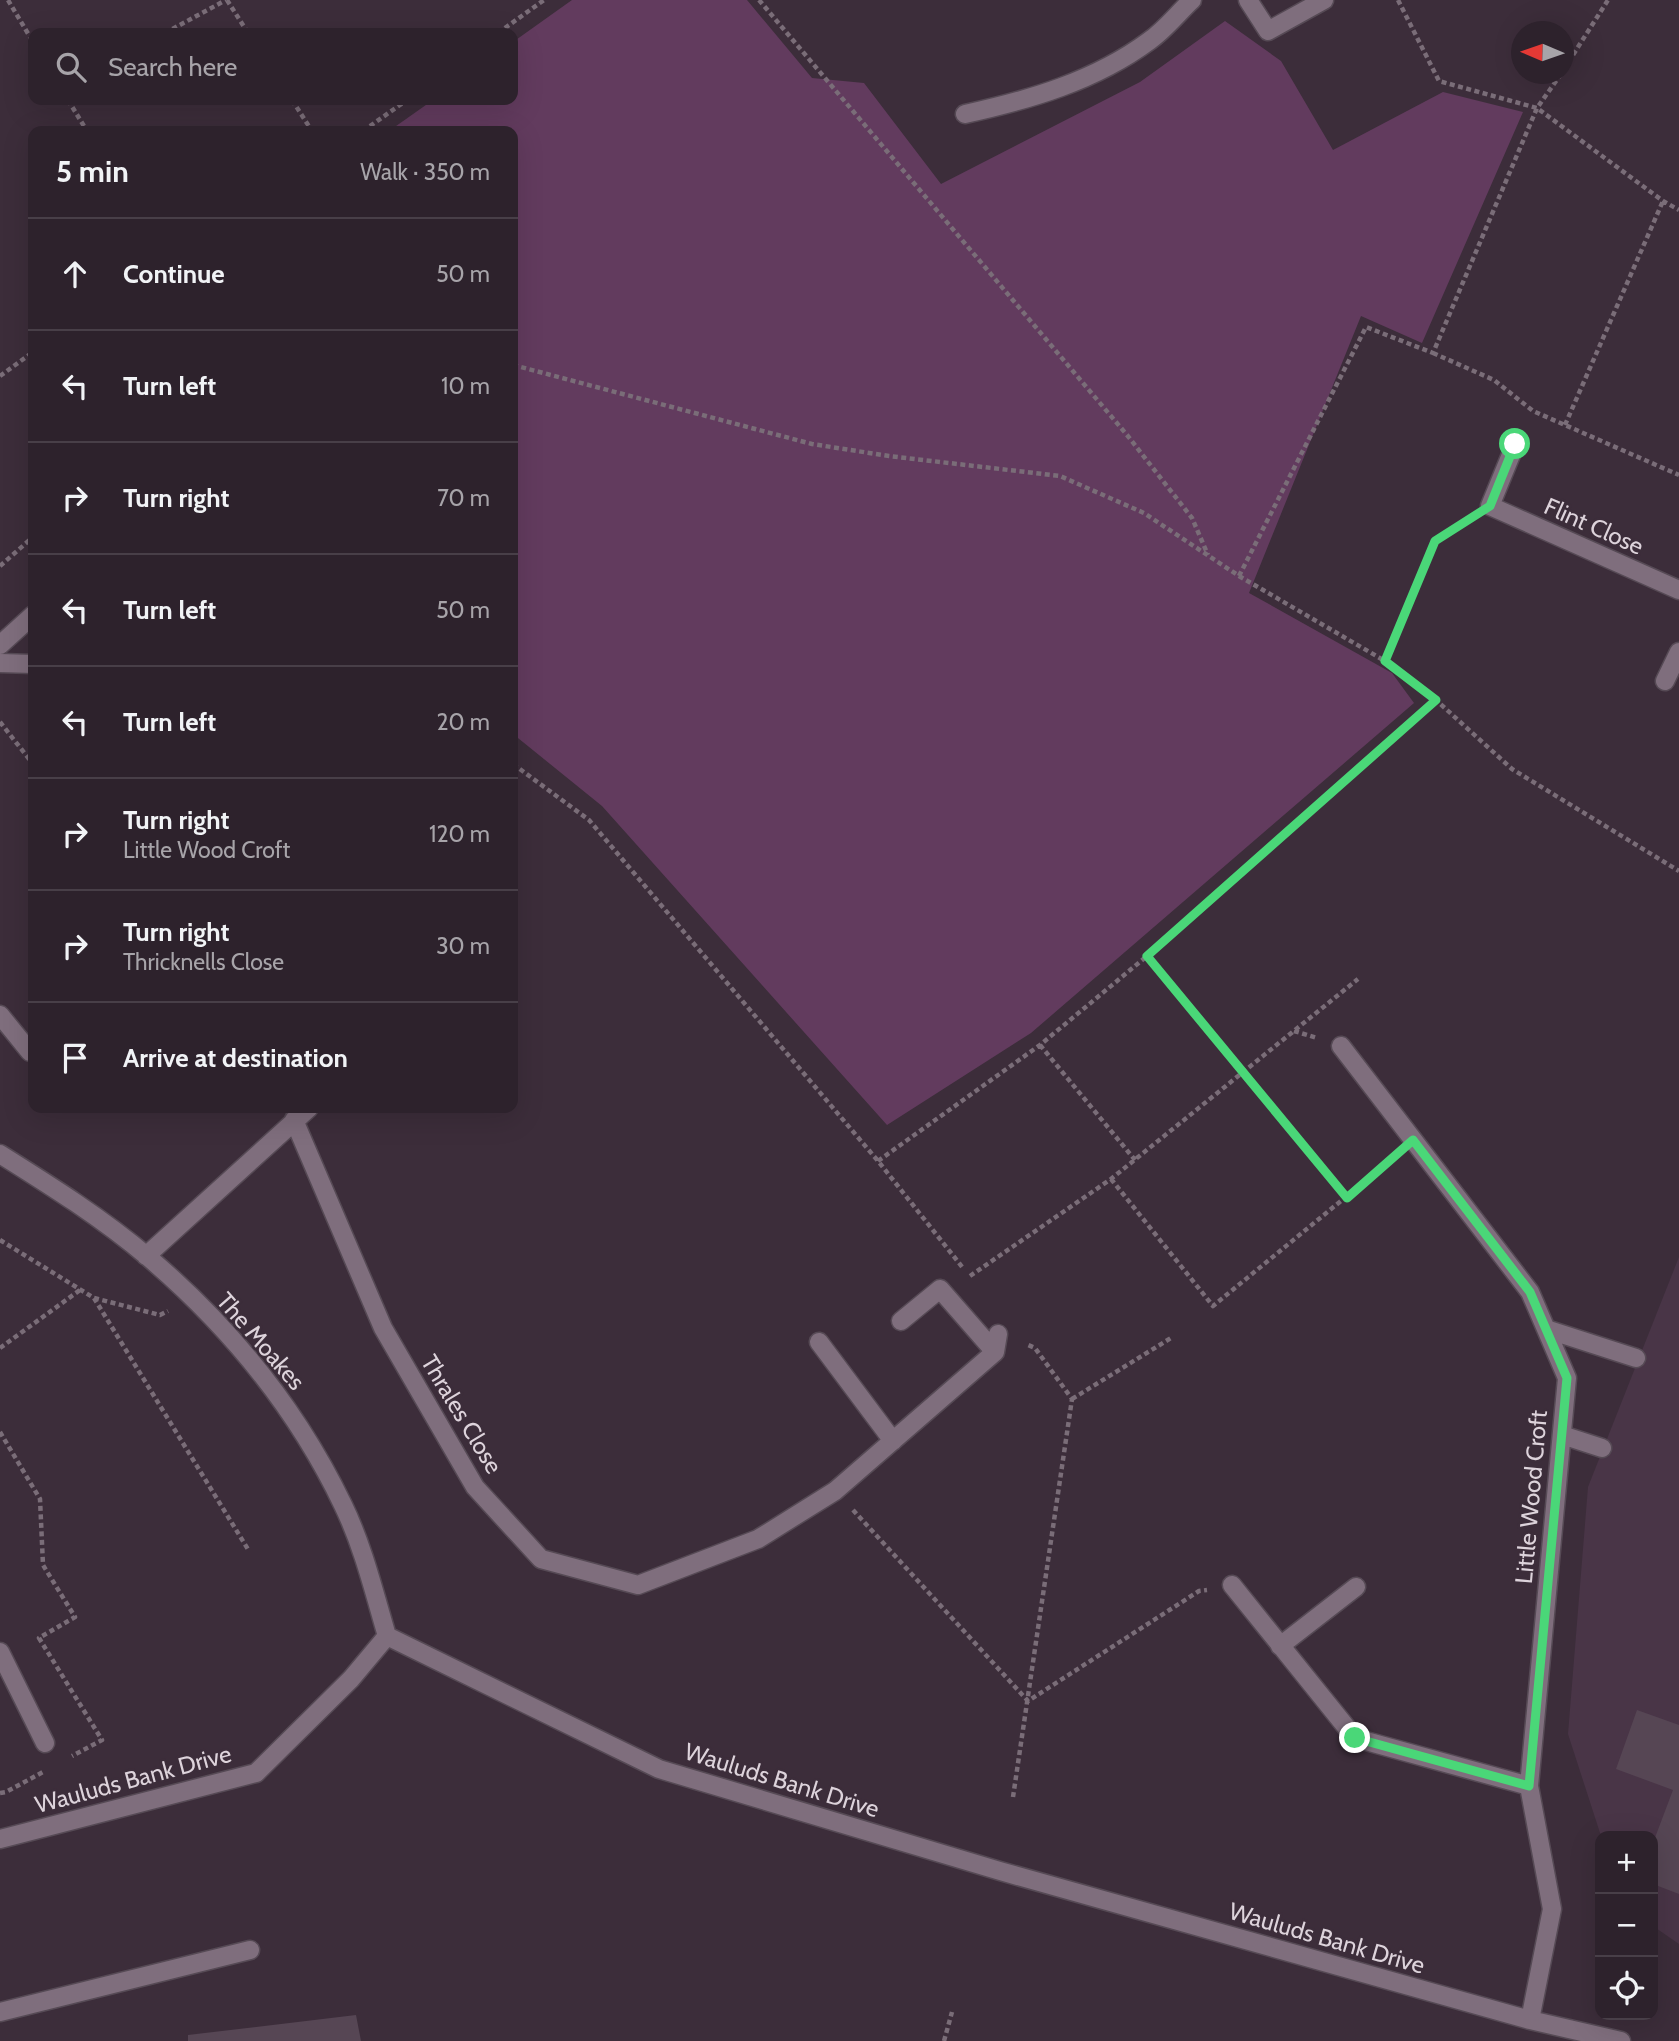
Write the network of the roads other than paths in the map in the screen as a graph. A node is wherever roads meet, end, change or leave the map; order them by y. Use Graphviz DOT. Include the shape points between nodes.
graph roads {
  1 [pos="1192,0"];
  2 [pos="1248,0"];
  3 [pos="1324,0"];
  4 [pos="1175,7"];
  5 [pos="965,114"];
  6 [pos="1515,444"];
  7 [pos="1679,590"];
  8 [pos="28,620"];
  9 [pos="0,645"];
  10 [pos="1679,652"];
  11 [pos="0,663"];
  12 [pos="28,664"];
  13 [pos="1665,681"];
  14 [pos="0,1015"];
  15 [pos="1341,1046"];
  16 [pos="28,1050"];
  17 [pos="303,1113"];
  18 [pos="295,1120"];
  19 [pos="0,1154"];
  20 [pos="146,1256"];
  21 [pos="901,1321"];
  22 [pos="1546,1329"];
  23 [pos="819,1342"];
  24 [pos="1636,1358"];
  25 [pos="1562,1435"];
  26 [pos="893,1441"];
  27 [pos="1602,1448"];
  28 [pos="1232,1585"];
  29 [pos="1356,1587"];
  30 [pos="387,1636"];
  31 [pos="1280,1646"];
  32 [pos="0,1652"];
  33 [pos="45,1743"];
  34 [pos="1529,1786"];
  35 [pos="0,1839"];
  36 [pos="250,1950"];
  37 [pos="0,2012"];
  38 [pos="1530,2020"];
  39 [pos="1621,2041"];
  1 -- 4 [label="street"];
  2 -- 3 [label="street" via="1268,31"];
  4 -- 5 [label="street" via="1150,41 1094,74 1021,102"];
  6 -- 7 [label="street, Flint Close" via="1490,506"];
  8 -- 9 [label="street"];
  10 -- 13 [label="street"];
  11 -- 12 [label="street"];
  14 -- 16 [label="street"];
  15 -- 22 [label="street, Little Wood Croft" via="1530,1292"];
  17 -- 18 [label="street"];
  18 -- 20 [label="street"];
  18 -- 26 [label="street, Thrales Close" via="383,1328 475,1487 541,1559 638,1585 758,1539 835,1491"];
  19 -- 20 [label="street, The Moakes" via="71,1199"];
  20 -- 30 [label="street, The Moakes" via="254,1363 297,1422 344,1507"];
  21 -- 26 [label="street, Thrales Close" via="940,1289 996,1343"];
  22 -- 24 [label="street"];
  22 -- 25 [label="street, Little Wood Croft" via="1567,1378"];
  23 -- 26 [label="street"];
  25 -- 27 [label="street"];
  25 -- 34 [label="street, Little Wood Croft"];
  28 -- 31 [label="street"];
  29 -- 31 [label="street"];
  30 -- 35 [label="street, Wauluds Bank Drive" via="351,1679 256,1773"];
  30 -- 38 [label="street, Wauluds Bank Drive" via="659,1769 1000,1871"];
  31 -- 34 [label="street" via="1355,1738"];
  32 -- 33 [label="street"];
  34 -- 38 [label="street, Little Wood Croft" via="1552,1909"];
  36 -- 37 [label="street"];
  38 -- 39 [label="street, Wauluds Bank Drive"];
}
